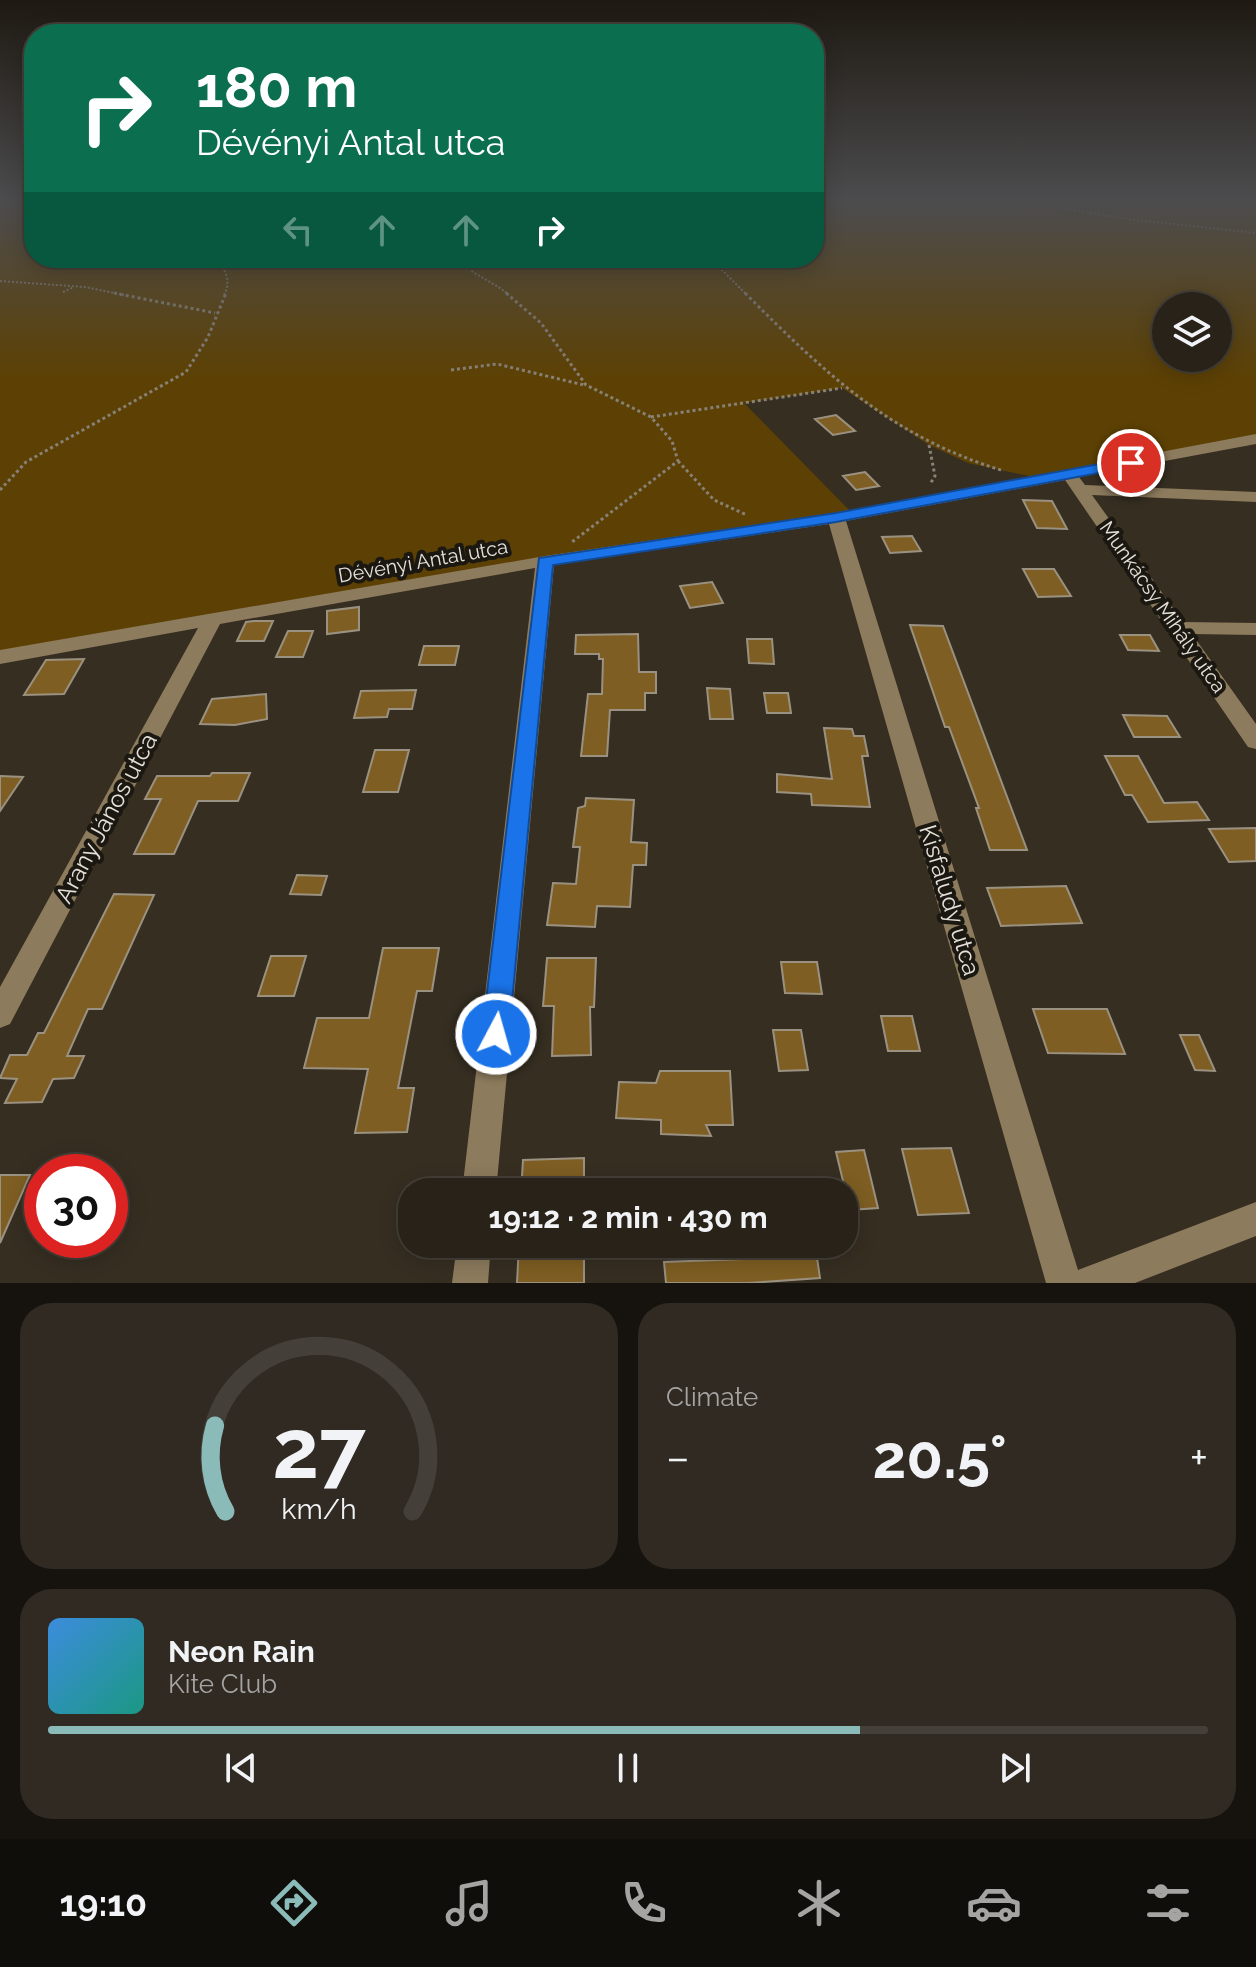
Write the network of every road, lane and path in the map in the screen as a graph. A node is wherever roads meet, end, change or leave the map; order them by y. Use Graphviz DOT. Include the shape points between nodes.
graph roads {
  1 [pos="224,268"];
  2 [pos="465,268"];
  3 [pos="720,268"];
  4 [pos="0,281"];
  5 [pos="77,285"];
  6 [pos="63,292"];
  7 [pos="215,313"];
  8 [pos="451,370"];
  9 [pos="586,385"];
  10 [pos="842,388"];
  11 [pos="651,417"];
  12 [pos="1256,439"];
  13 [pos="929,445"];
  14 [pos="678,461"];
  15 [pos="1069,474"];
  16 [pos="1043,479"];
  17 [pos="1,489"];
  18 [pos="1082,490"];
  19 [pos="1256,497"];
  20 [pos="920,502"];
  21 [pos="836,518"];
  22 [pos="773,527"];
  23 [pos="545,561"];
  24 [pos="212,621"];
  25 [pos="1179,628"];
  26 [pos="1256,629"];
  27 [pos="0,657"];
  28 [pos="1256,741"];
  29 [pos="0,1015"];
  30 [pos="480,1178"];
  31 [pos="1256,1219"];
  32 [pos="473,1258"];
  33 [pos="470,1283"];
  34 [pos="1064,1283"];
  35 [pos="1089,1283"];
  1 -- 7 [label="path" via="228,285"];
  2 -- 9 [label="path" via="495,283 541,323"];
  3 -- 10 [label="path"];
  4 -- 5 [label="path"];
  5 -- 6 [label="path"];
  5 -- 7 [label="path"];
  7 -- 17 [label="path" via="208,337 186,372 26,462"];
  8 -- 9 [label="path" via="497,364"];
  9 -- 11 [label="path"];
  10 -- 11 [label="path"];
  10 -- 13 [label="path"];
  11 -- 14 [label="path" via="672,441"];
  12 -- 15 [label="street, Dévényi Antal utca"];
  13 -- 16 [label="path" via="968,463"];
  13 -- 20 [label="path" via="935,476"];
  14 -- 22 [label="path" via="714,500"];
  14 -- 23 [label="path"];
  15 -- 16 [label="street, Dévényi Antal utca"];
  15 -- 18 [label="street, Munkácsy Mihály utca"];
  16 -- 20 [label="street, Dévényi Antal utca"];
  18 -- 19 [label="street"];
  18 -- 25 [label="street, Munkácsy Mihály utca"];
  20 -- 21 [label="street, Dévényi Antal utca"];
  21 -- 22 [label="street, Dévényi Antal utca"];
  21 -- 34 [label="street, Kisfaludy utca"];
  22 -- 23 [label="street, Dévényi Antal utca"];
  23 -- 24 [label="street, Dévényi Antal utca"];
  23 -- 30 [label="street"];
  24 -- 27 [label="street, Dévényi Antal utca"];
  24 -- 29 [label="street, Arany János utca"];
  25 -- 26 [label="street"];
  25 -- 28 [label="street, Munkácsy Mihály utca"];
  31 -- 35 [label="street"];
  32 -- 33 [label="street"];
}
